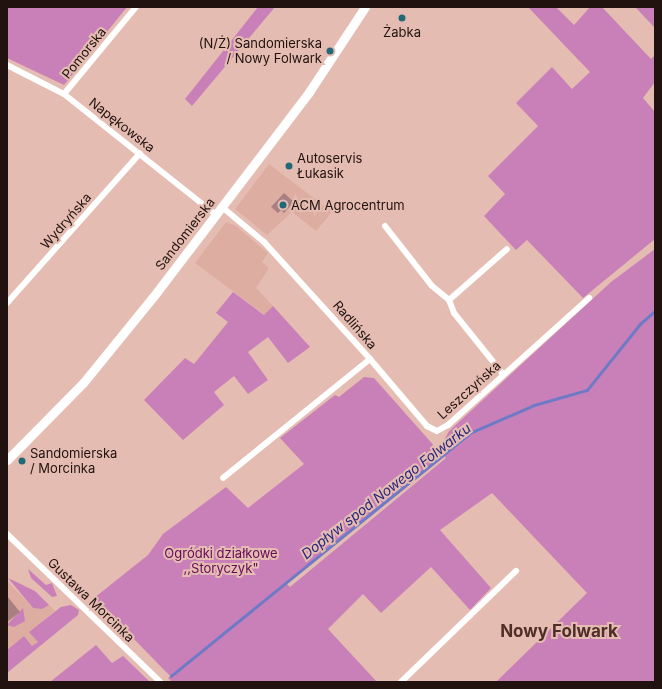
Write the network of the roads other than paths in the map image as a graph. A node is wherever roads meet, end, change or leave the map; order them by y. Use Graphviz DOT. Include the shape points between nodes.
graph roads {
  1 [pos="136,7"];
  2 [pos="365,7"];
  3 [pos="7,65"];
  4 [pos="64,94"];
  5 [pos="140,153"];
  6 [pos="222,207"];
  7 [pos="216,215"];
  8 [pos="385,226"];
  9 [pos="506,249"];
  10 [pos="589,298"];
  11 [pos="449,300"];
  12 [pos="7,303"];
  13 [pos="370,359"];
  14 [pos="503,374"];
  15 [pos="7,460"];
  16 [pos="223,478"];
  17 [pos="7,534"];
  18 [pos="516,571"];
  19 [pos="160,682"];
  20 [pos="401,682"];
  1 -- 4 [label="street, Pomorska"];
  2 -- 6 [label="street, Sandomierska" via="309,92"];
  3 -- 4 [label="street, Napękowska"];
  4 -- 5 [label="street, Napękowska"];
  5 -- 7 [label="street, Napękowska"];
  5 -- 12 [label="street, Wydryńska"];
  6 -- 7 [label="street, Sandomierska"];
  6 -- 13 [label="street, Radlińska" via="264,242"];
  7 -- 15 [label="street, Sandomierska" via="99,364"];
  8 -- 11 [label="street" via="432,286"];
  9 -- 11 [label="street"];
  10 -- 14 [label="street, Leszczyńska"];
  11 -- 14 [label="street" via="454,313"];
  13 -- 14 [label="street, Leszczyńska" via="427,426 437,431 448,425"];
  13 -- 16 [label="street, Radlińska" via="299,413"];
  17 -- 19 [label="street, Gustawa Morcinka"];
  18 -- 20 [label="street"];
}
